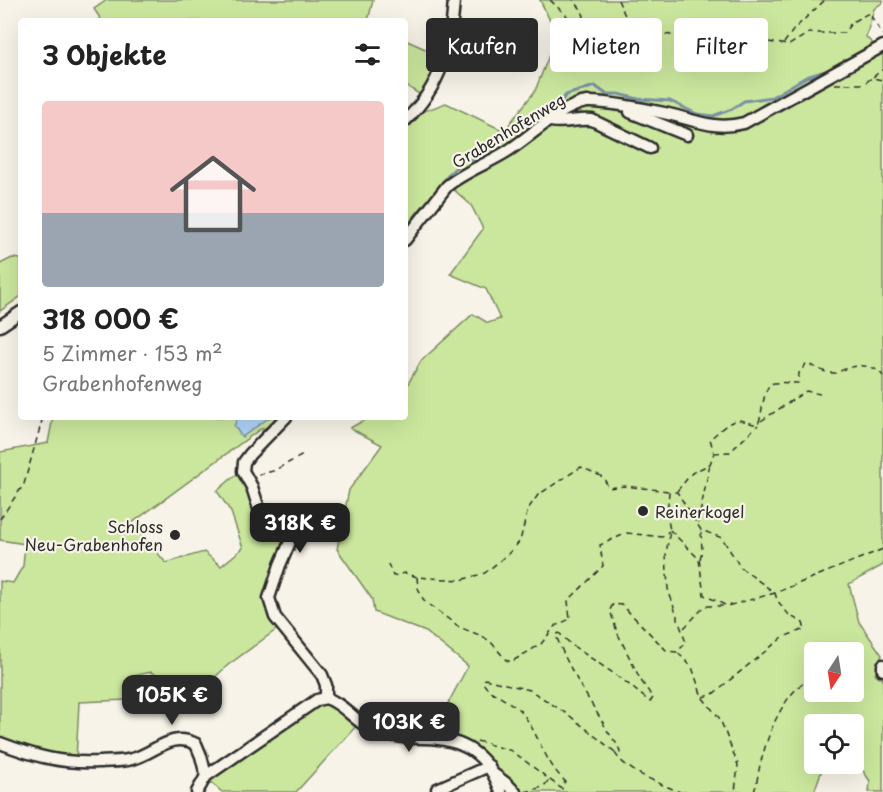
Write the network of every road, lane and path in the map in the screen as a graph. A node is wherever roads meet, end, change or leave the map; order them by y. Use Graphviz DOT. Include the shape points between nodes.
graph roads {
  1 [pos="454,0"];
  2 [pos="549,0"];
  3 [pos="573,0"];
  4 [pos="618,0"];
  5 [pos="825,0"];
  6 [pos="883,35"];
  7 [pos="784,44"];
  8 [pos="883,46"];
  9 [pos="883,69"];
  10 [pos="873,78"];
  11 [pos="883,80"];
  12 [pos="821,81"];
  13 [pos="622,106"];
  14 [pos="408,118"];
  15 [pos="551,121"];
  16 [pos="687,135"];
  17 [pos="650,147"];
  18 [pos="408,236"];
  19 [pos="18,314"];
  20 [pos="0,326"];
  21 [pos="883,376"];
  22 [pos="820,394"];
  23 [pos="42,420"];
  24 [pos="283,420"];
  25 [pos="759,423"];
  26 [pos="714,453"];
  27 [pos="303,455"];
  28 [pos="710,464"];
  29 [pos="245,475"];
  30 [pos="669,492"];
  31 [pos="677,492"];
  32 [pos="0,519"];
  33 [pos="698,524"];
  34 [pos="670,530"];
  35 [pos="701,530"];
  36 [pos="883,549"];
  37 [pos="699,560"];
  38 [pos="388,564"];
  39 [pos="417,576"];
  40 [pos="775,593"];
  41 [pos="728,606"];
  42 [pos="682,629"];
  43 [pos="677,652"];
  44 [pos="883,665"];
  45 [pos="883,670"];
  46 [pos="804,683"];
  47 [pos="702,697"];
  48 [pos="326,698"];
  49 [pos="0,743"];
  50 [pos="460,743"];
  51 [pos="615,752"];
  52 [pos="489,766"];
  53 [pos="206,776"];
  54 [pos="495,776"];
  55 [pos="550,779"];
  56 [pos="437,789"];
  57 [pos="562,790"];
  58 [pos="197,792"];
  59 [pos="501,792"];
  60 [pos="514,792"];
  61 [pos="525,792"];
  62 [pos="680,792"];
  63 [pos="735,792"];
  64 [pos="754,792"];
  1 -- 14 [label="street" via="450,39 441,70"];
  2 -- 3 [label="path" via="568,17 583,20 581,9"];
  4 -- 7 [label="path" via="627,20 661,33 732,48 768,42"];
  5 -- 7 [label="path"];
  6 -- 7 [label="path" via="869,14 852,22 844,33 809,33"];
  8 -- 12 [label="street, Grabenhofenweg"];
  9 -- 10 [label="path"];
  10 -- 11 [label="path"];
  10 -- 12 [label="path" via="863,84 832,85"];
  12 -- 13 [label="street, Grabenhofenweg" via="744,123 729,127"];
  13 -- 15 [label="street, Grabenhofenweg" via="588,102 572,106"];
  13 -- 16 [label="street"];
  15 -- 17 [label="street" via="592,120"];
  15 -- 18 [label="street, Grabenhofenweg" via="505,153 455,179"];
  19 -- 20 [label="street"];
  21 -- 25 [label="path" via="866,365 834,373 806,364 798,383 767,385"];
  22 -- 25 [label="path" via="806,391"];
  23 -- 32 [label="path" via="24,484"];
  24 -- 29 [label="street" via="244,462"];
  25 -- 26 [label="path" via="730,452"];
  25 -- 26 [label="path" via="734,420 710,439"];
  26 -- 28 [label="path"];
  27 -- 29 [label="path" via="273,471"];
  28 -- 31 [label="path" via="692,473"];
  28 -- 33 [label="path"];
  29 -- 48 [label="street" via="260,512 268,523 284,529 290,537 269,598 275,617 322,675"];
  30 -- 31 [label="path"];
  30 -- 34 [label="path"];
  30 -- 39 [label="path" via="625,486 609,488 603,477 581,467 538,495 528,509 520,541 484,573 461,580"];
  31 -- 33 [label="path"];
  33 -- 35 [label="path"];
  34 -- 37 [label="path"];
  34 -- 39 [label="path" via="662,537 627,533 600,545 603,566 568,601 570,619 555,626 541,644 512,662 482,636 459,627 424,601"];
  34 -- 42 [label="path" via="666,554 668,589"];
  35 -- 37 [label="path"];
  35 -- 40 [label="path" via="722,538 741,568"];
  36 -- 40 [label="path"];
  37 -- 41 [label="path" via="704,595"];
  38 -- 39 [label="path" via="393,576"];
  40 -- 41 [label="path"];
  40 -- 47 [label="path" via="789,615 803,623 805,629 783,637 712,694"];
  41 -- 42 [label="path" via="705,606"];
  42 -- 43 [label="path" via="686,643"];
  43 -- 47 [label="path" via="692,667"];
  43 -- 51 [label="path" via="667,651 622,605 613,604 610,610 617,632 653,698 650,702 559,633 556,635 570,669 617,743 620,753"];
  44 -- 45 [label="street"];
  46 -- 64 [label="path" via="779,710"];
  47 -- 63 [label="path" via="720,719 738,765"];
  48 -- 50 [label="street" via="384,733 402,739"];
  48 -- 53 [label="street" via="317,700"];
  49 -- 53 [label="street" via="40,758 99,762 132,759 171,740 180,740 196,744"];
  50 -- 52 [label="street"];
  50 -- 55 [label="path" via="466,738 512,751"];
  51 -- 57 [label="path" via="530,690 486,679 486,688 523,714 565,781"];
  51 -- 62 [label="path" via="620,761"];
  52 -- 54 [label="street"];
  52 -- 56 [label="street"];
  53 -- 58 [label="street"];
  54 -- 59 [label="street"];
  54 -- 60 [label="street"];
  55 -- 57 [label="path"];
  55 -- 61 [label="path" via="543,787"];
}
